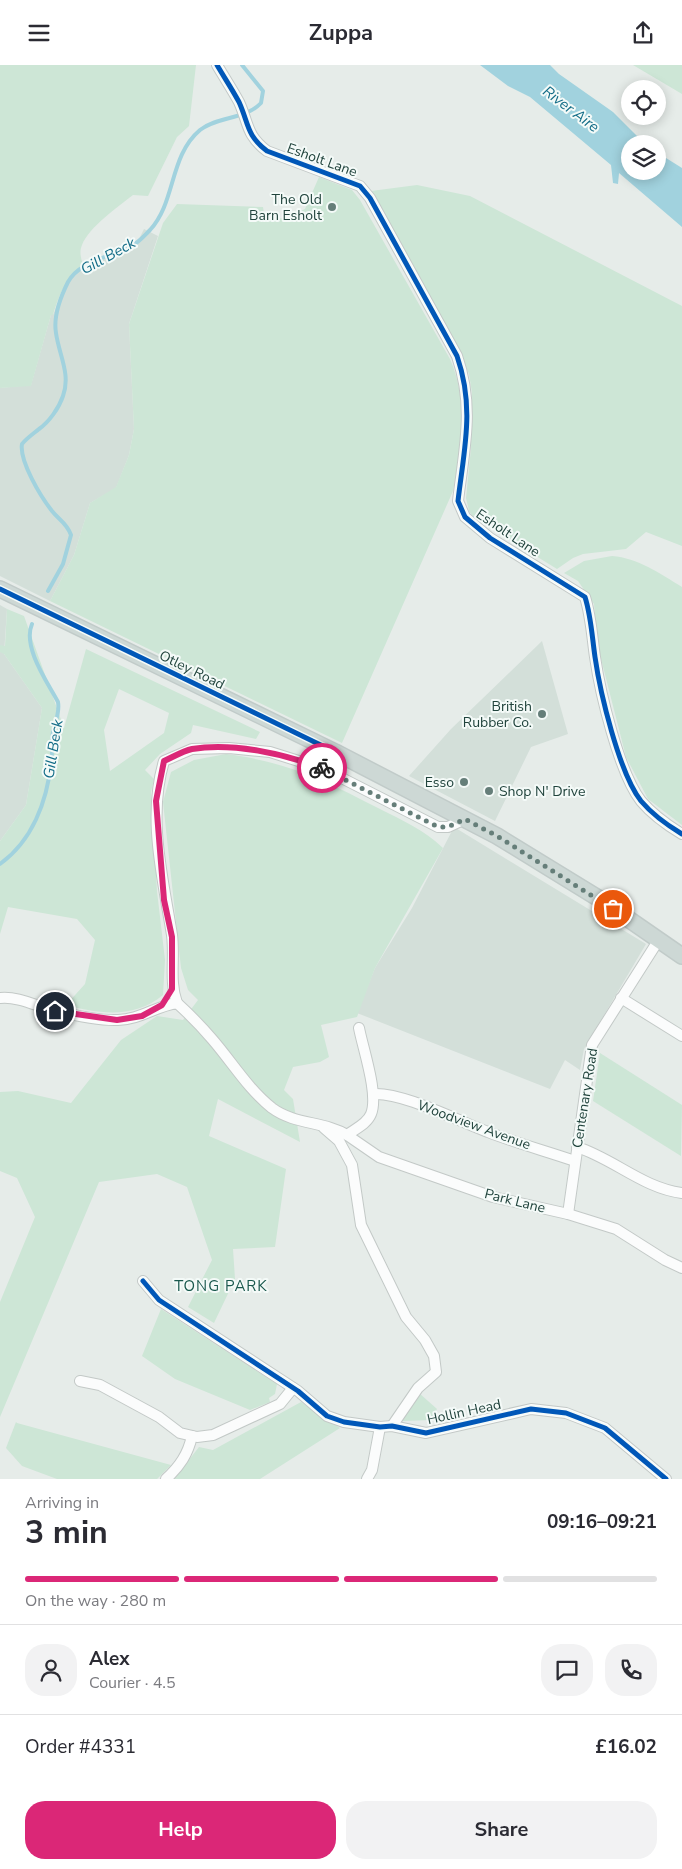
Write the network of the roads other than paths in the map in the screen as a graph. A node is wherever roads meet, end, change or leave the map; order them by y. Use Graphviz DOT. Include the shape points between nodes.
graph roads {
  1 [pos="217,65"];
  2 [pos="0,589"];
  3 [pos="465,819"];
  4 [pos="682,834"];
  5 [pos="658,941"];
  6 [pos="682,955"];
  7 [pos="172,989"];
  8 [pos="621,998"];
  9 [pos="0,999"];
  10 [pos="176,1003"];
  11 [pos="162,1005"];
  12 [pos="359,1028"];
  13 [pos="682,1036"];
  14 [pos="373,1093"];
  15 [pos="321,1126"];
  16 [pos="347,1135"];
  17 [pos="577,1147"];
  18 [pos="575,1161"];
  19 [pos="682,1193"];
  20 [pos="568,1214"];
  21 [pos="682,1268"];
  22 [pos="143,1281"];
  23 [pos="80,1381"];
  24 [pos="293,1388"];
  25 [pos="392,1426"];
  26 [pos="380,1427"];
  27 [pos="192,1436"];
  28 [pos="166,1479"];
  29 [pos="367,1479"];
  30 [pos="666,1479"];
  1 -- 4 [label="street, Esholt Lane" via="255,142 267,151 353,182 366,191 457,356 463,374 468,410 458,501 461,511 490,538 584,597 595,658 626,775 641,800"];
  2 -- 3 [label="main road, Otley Road"];
  3 -- 5 [label="main road, Otley Road" via="575,883"];
  3 -- 7 [label="street" via="448,827 438,827 324,769 270,752 192,749 164,761 156,801 164,900 172,937"];
  5 -- 6 [label="main road, Otley Road"];
  5 -- 8 [label="street, Centenary Road"];
  7 -- 10 [label="street"];
  7 -- 11 [label="street"];
  8 -- 13 [label="street"];
  8 -- 17 [label="street, Centenary Road" via="592,1045"];
  9 -- 11 [label="street" via="11,998 56,1011 117,1020 142,1016"];
  10 -- 11 [label="street"];
  10 -- 15 [label="street, Park Lane" via="212,1038 273,1109 302,1123"];
  12 -- 14 [label="street"];
  14 -- 16 [label="street" via="372,1113"];
  14 -- 18 [label="street, Woodview Avenue" via="404,1100"];
  15 -- 16 [label="street, Park Lane"];
  15 -- 25 [label="street" via="339,1141 352,1165 361,1225 406,1317 434,1356 436,1372 418,1388"];
  16 -- 20 [label="street, Park Lane" via="379,1157 494,1197"];
  17 -- 18 [label="street, Centenary Road"];
  17 -- 19 [label="street" via="595,1152 648,1183"];
  18 -- 20 [label="street, Centenary Road"];
  20 -- 21 [label="street, Park Lane" via="616,1229"];
  22 -- 24 [label="street, Hollin Head" via="159,1300"];
  23 -- 27 [label="street" via="100,1385 159,1417 180,1433"];
  24 -- 26 [label="street, Hollin Head" via="327,1416"];
  24 -- 27 [label="street" via="280,1404 213,1435"];
  25 -- 26 [label="street, Hollin Head"];
  25 -- 30 [label="street, Hollin Head" via="426,1433 531,1409 566,1413 604,1429"];
  26 -- 29 [label="street" via="372,1470"];
  27 -- 28 [label="street" via="178,1468"];
}
